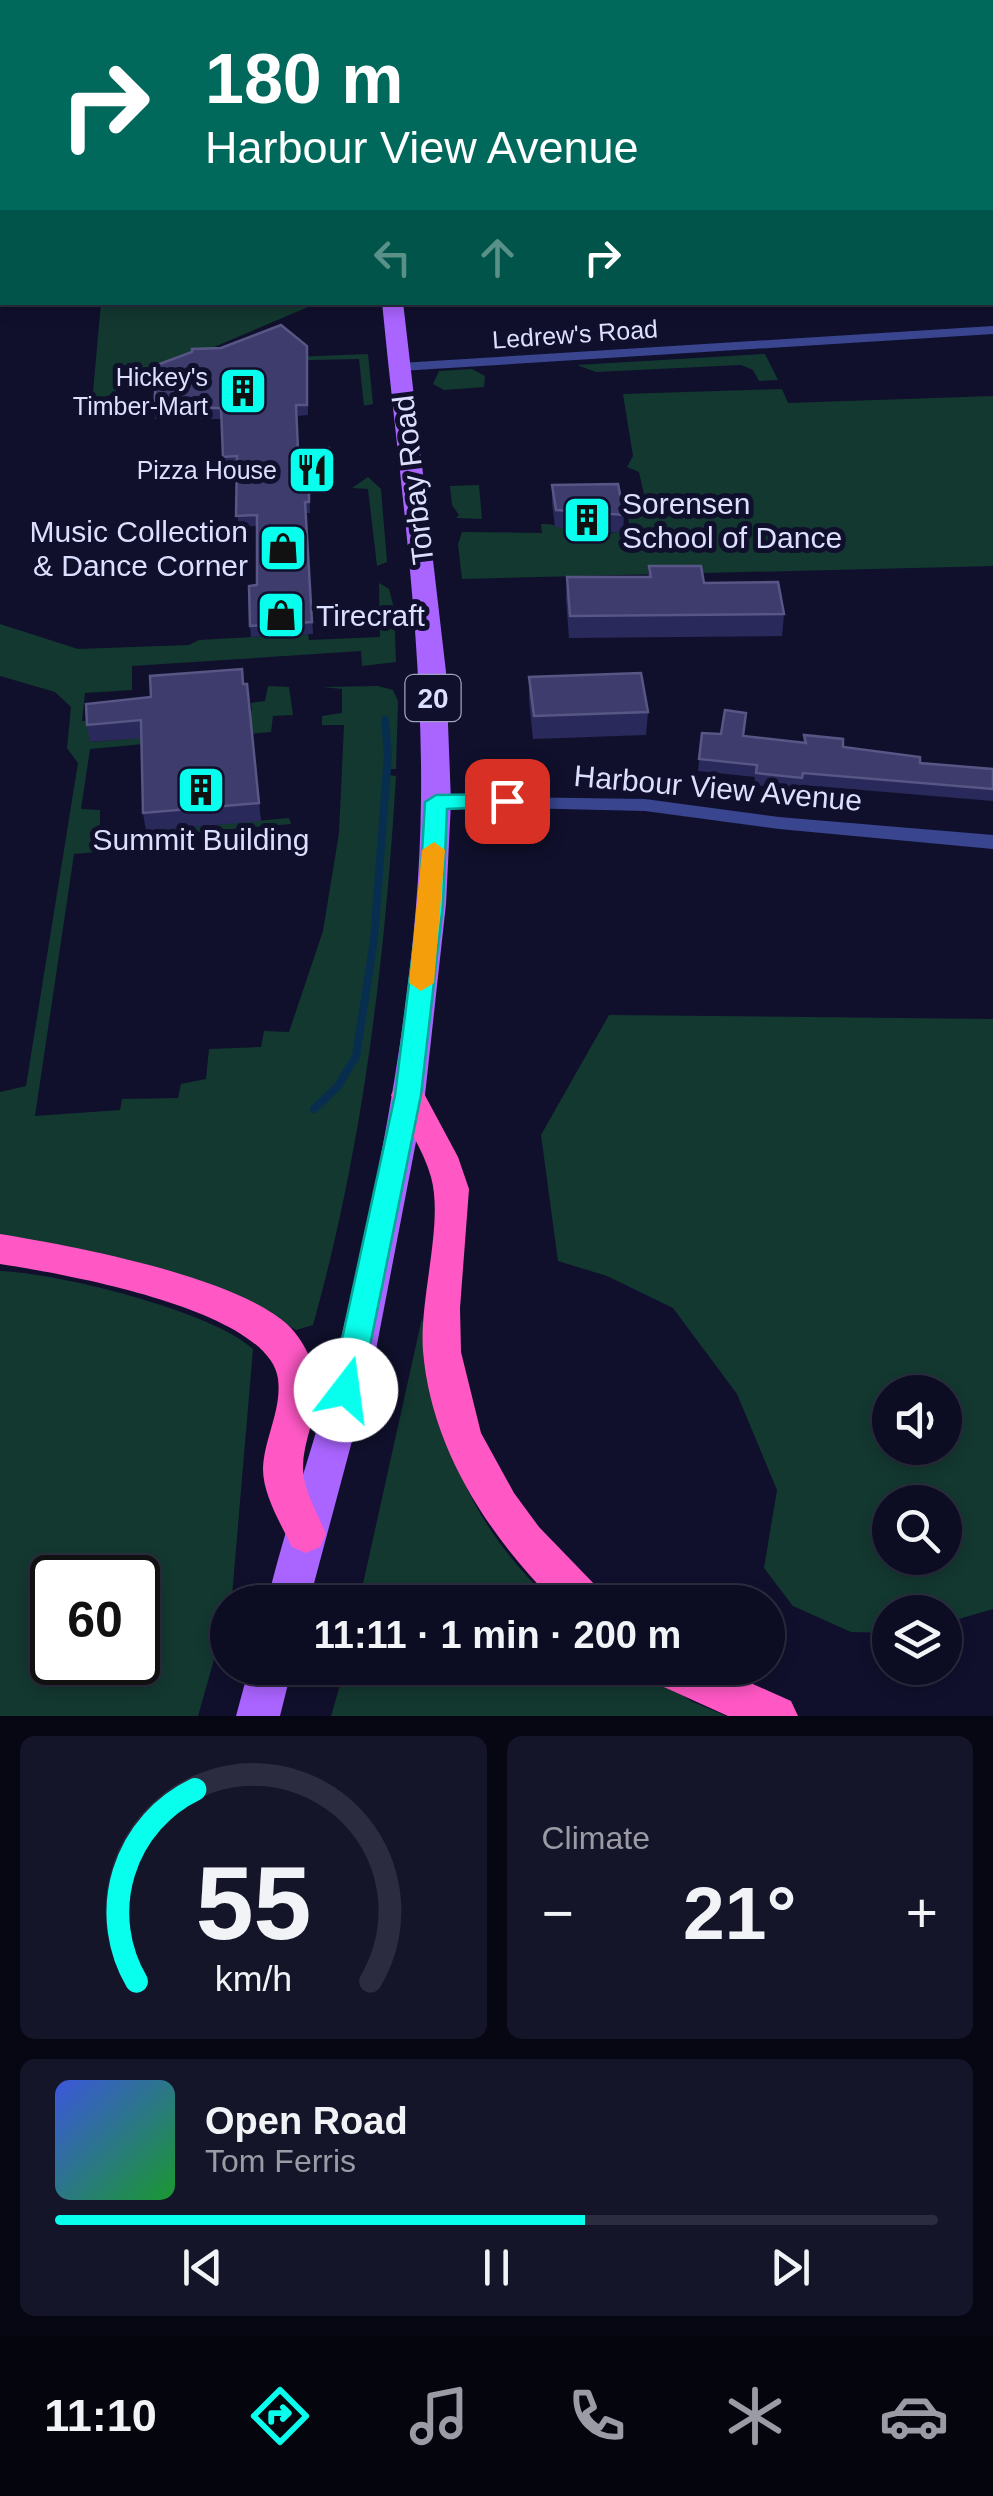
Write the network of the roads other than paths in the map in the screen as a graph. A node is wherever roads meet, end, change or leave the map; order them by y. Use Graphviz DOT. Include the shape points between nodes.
graph roads {
  1 [pos="392,305"];
  2 [pos="993,330"];
  3 [pos="400,367"];
  4 [pos="436,802"];
  5 [pos="993,842"];
  6 [pos="408,1095"];
  7 [pos="0,1249"];
  8 [pos="306,1534"];
  9 [pos="292,1585"];
  10 [pos="565,1585"];
  11 [pos="266,1685"];
  12 [pos="708,1685"];
  13 [pos="258,1716"];
  14 [pos="776,1716"];
  1 -- 3 [label="main road, Torbay Road / 20"];
  2 -- 3 [label="street, Ledrew's Road"];
  3 -- 4 [label="main road, Torbay Road / 20" via="430,640"];
  4 -- 5 [label="street, Harbour View Avenue" via="645,805"];
  4 -- 6 [label="main road, Torbay Road / 20"];
  6 -- 8 [label="main road, Torbay Road / 20" via="356,1354"];
  6 -- 10 [label="highway" via="451,1181 440,1311 453,1407 484,1485"];
  7 -- 8 [label="highway" via="173,1290 223,1307 273,1335 297,1379 297,1412 282,1471"];
  8 -- 9 [label="main road, Torbay Road / 20"];
  11 -- 13 [label="main road"];
  12 -- 14 [label="highway"];
}
